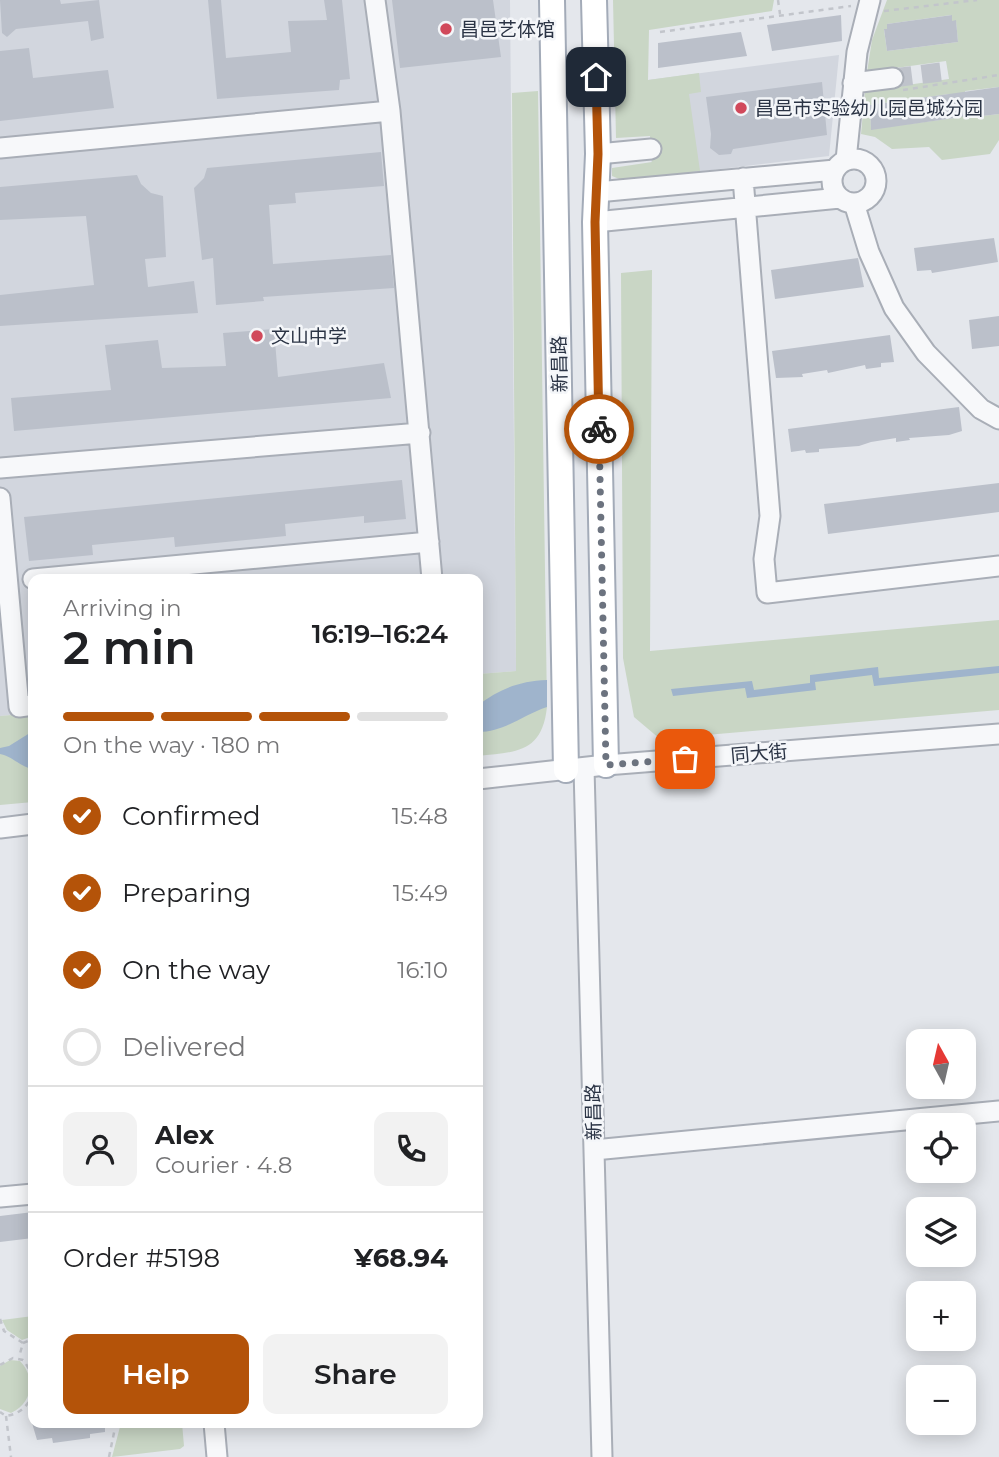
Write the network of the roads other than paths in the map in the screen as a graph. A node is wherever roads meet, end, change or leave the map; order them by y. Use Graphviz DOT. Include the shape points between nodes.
graph roads {
  1 [pos="375,0"];
  2 [pos="552,0"];
  3 [pos="594,0"];
  4 [pos="869,6"];
  5 [pos="853,83"];
  6 [pos="897,84"];
  7 [pos="390,111"];
  8 [pos="0,148"];
  9 [pos="651,149"];
  10 [pos="598,154"];
  11 [pos="840,165"];
  12 [pos="743,178"];
  13 [pos="597,192"];
  14 [pos="847,200"];
  15 [pos="746,207"];
  16 [pos="595,222"];
  17 [pos="557,224"];
  18 [pos="999,419"];
  19 [pos="421,433"];
  20 [pos="0,468"];
  21 [pos="0,498"];
  22 [pos="429,542"];
  23 [pos="999,566"];
  24 [pos="87,574"];
  25 [pos="432,574"];
  26 [pos="28,580"];
  27 [pos="8,582"];
  28 [pos="28,706"];
  29 [pos="999,734"];
  30 [pos="585,768"];
  31 [pos="483,778"];
  32 [pos="28,825"];
  33 [pos="0,828"];
  34 [pos="999,1111"];
  35 [pos="594,1150"];
  36 [pos="28,1194"];
  37 [pos="0,1197"];
  38 [pos="214,1428"];
  39 [pos="217,1457"];
  40 [pos="601,1457"];
  1 -- 7 [label="street"];
  2 -- 17 [label="main road, 新昌路"];
  3 -- 10 [label="main road, 新昌路"];
  4 -- 5 [label="street"];
  5 -- 6 [label="street"];
  5 -- 11 [label="street"];
  7 -- 8 [label="street"];
  7 -- 19 [label="street"];
  9 -- 10 [label="street"];
  10 -- 13 [label="main road, 新昌路"];
  11 -- 12 [label="street"];
  11 -- 14 [label="street" via="832,185"];
  11 -- 14 [label="street" via="853,158 867,162 876,173 873,194 867,199"];
  12 -- 13 [label="street"];
  12 -- 15 [label="street"];
  13 -- 16 [label="main road, 新昌路"];
  14 -- 15 [label="street"];
  14 -- 18 [label="street" via="894,308 926,353 981,409"];
  15 -- 16 [label="street"];
  15 -- 23 [label="street" via="769,516 764,559 767,593"];
  16 -- 17 [label="main road"];
  16 -- 30 [label="main road, 新昌路"];
  17 -- 30 [label="main road, 新昌路"];
  19 -- 20 [label="street"];
  19 -- 22 [label="street"];
  21 -- 27 [label="street"];
  22 -- 24 [label="street"];
  22 -- 25 [label="street"];
  26 -- 27 [label="street"];
  27 -- 28 [label="street" via="19,707"];
  29 -- 30 [label="street, 同大街"];
  30 -- 31 [label="street, 同大街"];
  30 -- 35 [label="street, 新昌路"];
  32 -- 33 [label="street"];
  34 -- 35 [label="street"];
  35 -- 40 [label="street, 新昌路"];
  36 -- 37 [label="street"];
  38 -- 39 [label="street"];
}
